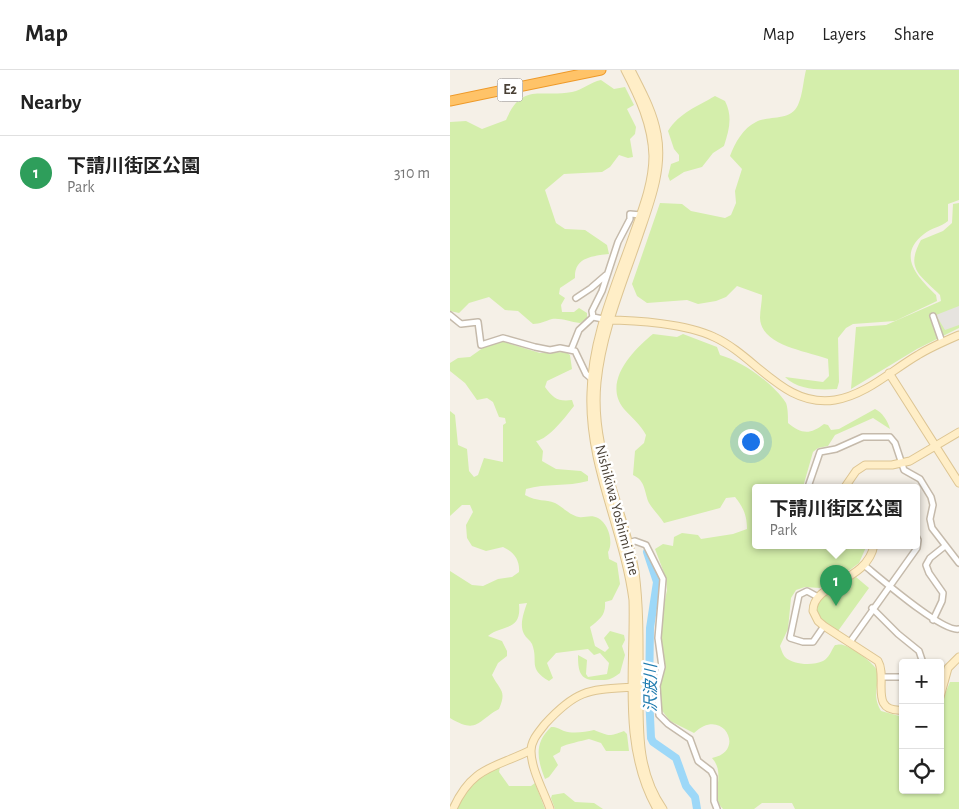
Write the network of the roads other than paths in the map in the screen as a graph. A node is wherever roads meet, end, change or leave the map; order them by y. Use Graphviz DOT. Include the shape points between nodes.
graph roads {
  1 [pos="601,70"];
  2 [pos="625,70"];
  3 [pos="631,70"];
  4 [pos="450,101"];
  5 [pos="641,215"];
  6 [pos="606,275"];
  7 [pos="576,298"];
  8 [pos="450,315"];
  9 [pos="933,316"];
  10 [pos="592,317"];
  11 [pos="607,320"];
  12 [pos="959,335"];
  13 [pos="942,342"];
  14 [pos="571,350"];
  15 [pos="889,373"];
  16 [pos="592,379"];
  17 [pos="959,432"];
  18 [pos="936,446"];
  19 [pos="902,463"];
  20 [pos="959,483"];
  21 [pos="809,484"];
  22 [pos="847,484"];
  23 [pos="628,543"];
  24 [pos="945,546"];
  25 [pos="872,549"];
  26 [pos="916,549"];
  27 [pos="959,563"];
  28 [pos="864,565"];
  29 [pos="890,585"];
  30 [pos="818,597"];
  31 [pos="872,608"];
  32 [pos="933,620"];
  33 [pos="824,626"];
  34 [pos="959,629"];
  35 [pos="850,642"];
  36 [pos="959,657"];
  37 [pos="922,659"];
  38 [pos="881,677"];
  39 [pos="899,677"];
  40 [pos="944,682"];
  41 [pos="636,687"];
  42 [pos="899,710"];
  43 [pos="531,750"];
  44 [pos="453,809"];
  45 [pos="550,809"];
  46 [pos="657,809"];
  47 [pos="663,809"];
  48 [pos="717,809"];
  1 -- 4 [label="highway, E2"];
  2 -- 5 [label="main road, Nishikiwa Yoshimi Line" via="642,104 652,145 650,181"];
  3 -- 11 [label="main road, Nishikiwa Yoshimi Line" via="654,120 659,160 646,215"];
  5 -- 6 [label="street" via="630,214"];
  5 -- 11 [label="main road, Nishikiwa Yoshimi Line"];
  6 -- 7 [label="street"];
  6 -- 10 [label="street"];
  8 -- 14 [label="street" via="461,324 478,322 481,345 503,338 535,347"];
  9 -- 13 [label="street"];
  10 -- 11 [label="street"];
  10 -- 14 [label="street" via="579,330"];
  11 -- 15 [label="main road" via="679,327 709,334 740,353 782,388 813,400 844,398"];
  11 -- 16 [label="main road, Nishikiwa Yoshimi Line"];
  11 -- 23 [label="main road, Nishikiwa Yoshimi Line" via="597,379 597,427 602,459"];
  12 -- 13 [label="main road"];
  13 -- 15 [label="main road"];
  14 -- 16 [label="street" via="575,351 586,374"];
  15 -- 18 [label="main road"];
  16 -- 41 [label="main road, Nishikiwa Yoshimi Line" via="594,445 630,577"];
  17 -- 18 [label="main road"];
  18 -- 19 [label="main road"];
  18 -- 20 [label="main road"];
  19 -- 21 [label="street" via="894,439 884,435 863,437 820,452"];
  19 -- 22 [label="main road" via="865,465"];
  19 -- 24 [label="street" via="907,472 920,479 931,497 930,524"];
  23 -- 41 [label="main road, Nishikiwa Yoshimi Line" via="636,584"];
  23 -- 48 [label="street" via="636,541 646,545 663,579 658,638 662,667 657,686 658,715 690,739 698,762 711,771"];
  24 -- 27 [label="street"];
  24 -- 32 [label="street" via="926,564 943,593"];
  25 -- 28 [label="main road"];
  26 -- 29 [label="street"];
  28 -- 29 [label="street"];
  28 -- 30 [label="main road"];
  29 -- 31 [label="street"];
  29 -- 32 [label="street"];
  30 -- 33 [label="main road" via="813,611"];
  30 -- 33 [label="street" via="807,591 799,594 790,638 813,642"];
  31 -- 35 [label="street"];
  31 -- 37 [label="street" via="919,651"];
  32 -- 34 [label="street" via="948,628"];
  33 -- 35 [label="main road"];
  35 -- 38 [label="main road" via="878,661"];
  36 -- 40 [label="main road" via="948,668"];
  38 -- 39 [label="street"];
  38 -- 42 [label="main road" via="883,702 891,709"];
  41 -- 43 [label="main road" via="573,697 537,734"];
  41 -- 46 [label="main road, Nishikiwa Yoshimi Line" via="636,752 644,784"];
  41 -- 47 [label="main road, Nishikiwa Yoshimi Line" via="642,760"];
  43 -- 44 [label="main road" via="485,769 471,782"];
  43 -- 45 [label="main road"];
}
